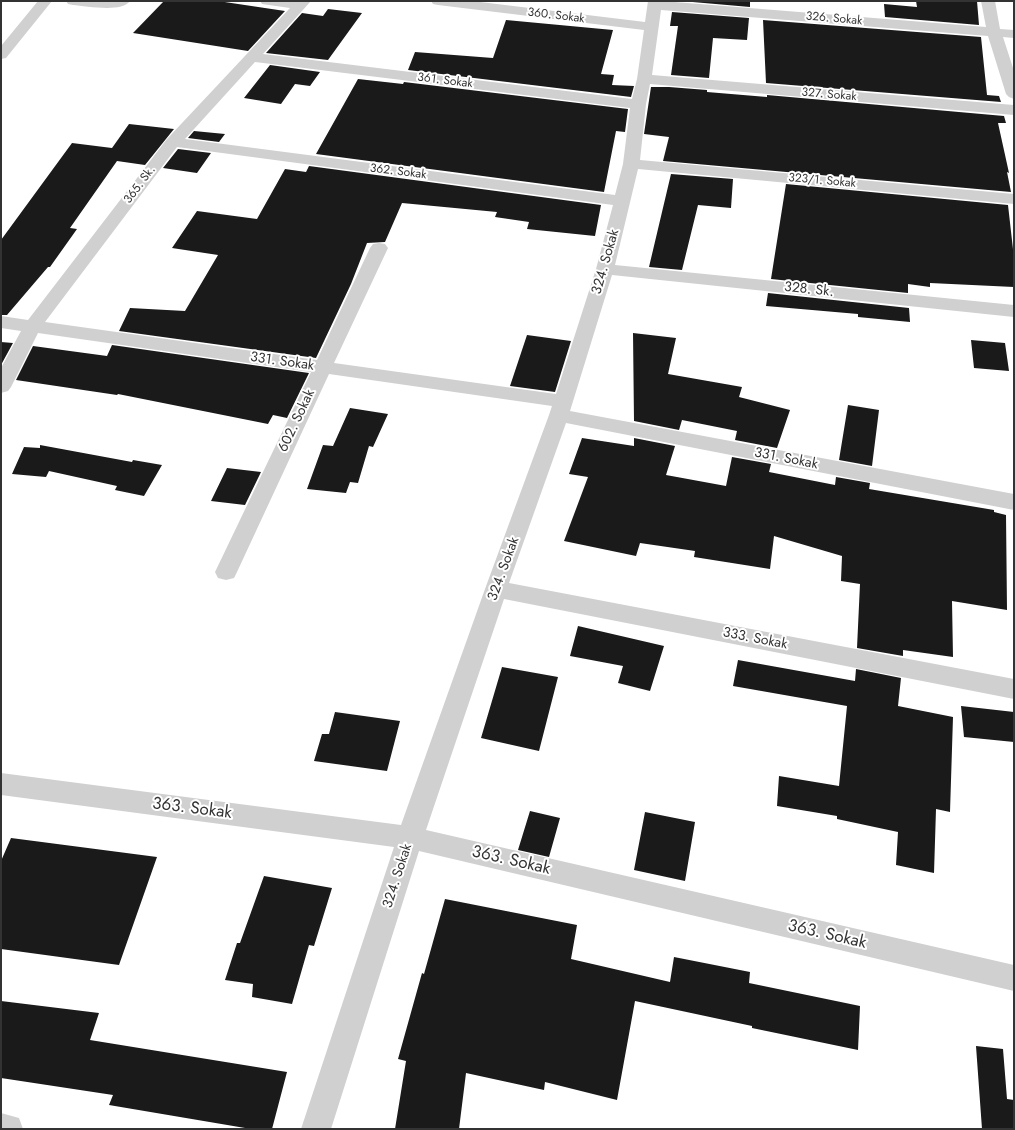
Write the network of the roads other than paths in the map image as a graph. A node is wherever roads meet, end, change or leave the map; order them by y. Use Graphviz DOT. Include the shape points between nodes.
graph roads {
  1 [pos="46,1"];
  2 [pos="73,1"];
  3 [pos="123,1"];
  4 [pos="267,1"];
  5 [pos="438,1"];
  6 [pos="988,1"];
  7 [pos="302,3"];
  8 [pos="655,3"];
  9 [pos="650,27"];
  10 [pos="994,32"];
  11 [pos="1014,34"];
  12 [pos="1,55"];
  13 [pos="251,57"];
  14 [pos="644,79"];
  15 [pos="1014,94"];
  16 [pos="638,104"];
  17 [pos="1014,110"];
  18 [pos="173,142"];
  19 [pos="631,164"];
  20 [pos="1014,199"];
  21 [pos="623,201"];
  22 [pos="378,248"];
  23 [pos="605,269"];
  24 [pos="1014,311"];
  25 [pos="1,322"];
  26 [pos="32,327"];
  27 [pos="322,368"];
  28 [pos="1,387"];
  29 [pos="561,408"];
  30 [pos="1014,502"];
  31 [pos="226,572"];
  32 [pos="496,589"];
  33 [pos="1014,689"];
  34 [pos="1,784"];
  35 [pos="410,838"];
  36 [pos="1014,978"];
  37 [pos="1,1128"];
  38 [pos="8,1129"];
  39 [pos="316,1129"];
  1 -- 12 [label="street"];
  2 -- 3 [label="street" via="115,4"];
  4 -- 7 [label="street"];
  5 -- 9 [label="street, 360. Sokak"];
  6 -- 10 [label="street"];
  7 -- 13 [label="street, 365. Sk."];
  8 -- 9 [label="street, 324. Sokak"];
  8 -- 10 [label="street, 326. Sokak"];
  9 -- 14 [label="street, 324. Sokak"];
  10 -- 11 [label="street, 326. Sokak"];
  10 -- 15 [label="street"];
  13 -- 16 [label="street, 361. Sokak"];
  13 -- 18 [label="street, 365. Sk."];
  14 -- 16 [label="street, 324. Sokak"];
  14 -- 17 [label="street, 327. Sokak"];
  16 -- 19 [label="street, 324. Sokak"];
  18 -- 21 [label="street, 362. Sokak"];
  18 -- 26 [label="street, 365. Sk."];
  19 -- 20 [label="street, 323/1. Sokak"];
  19 -- 21 [label="street, 324. Sokak"];
  21 -- 23 [label="street, 324. Sokak"];
  22 -- 27 [label="street, 602. Sokak"];
  23 -- 24 [label="street, 328. Sk."];
  23 -- 29 [label="street, 324. Sokak"];
  25 -- 26 [label="street, 331. Sokak"];
  26 -- 27 [label="street, 331. Sokak"];
  26 -- 28 [label="street, 365. Sk."];
  27 -- 29 [label="street, 331. Sokak"];
  27 -- 31 [label="street, 602. Sokak"];
  29 -- 30 [label="street, 331. Sokak"];
  29 -- 32 [label="street, 324. Sokak"];
  32 -- 33 [label="street, 333. Sokak"];
  32 -- 35 [label="street, 324. Sokak"];
  34 -- 35 [label="street, 363. Sokak"];
  35 -- 36 [label="street, 363. Sokak"];
  35 -- 39 [label="street, 324. Sokak"];
  37 -- 38 [label="street"];
}
